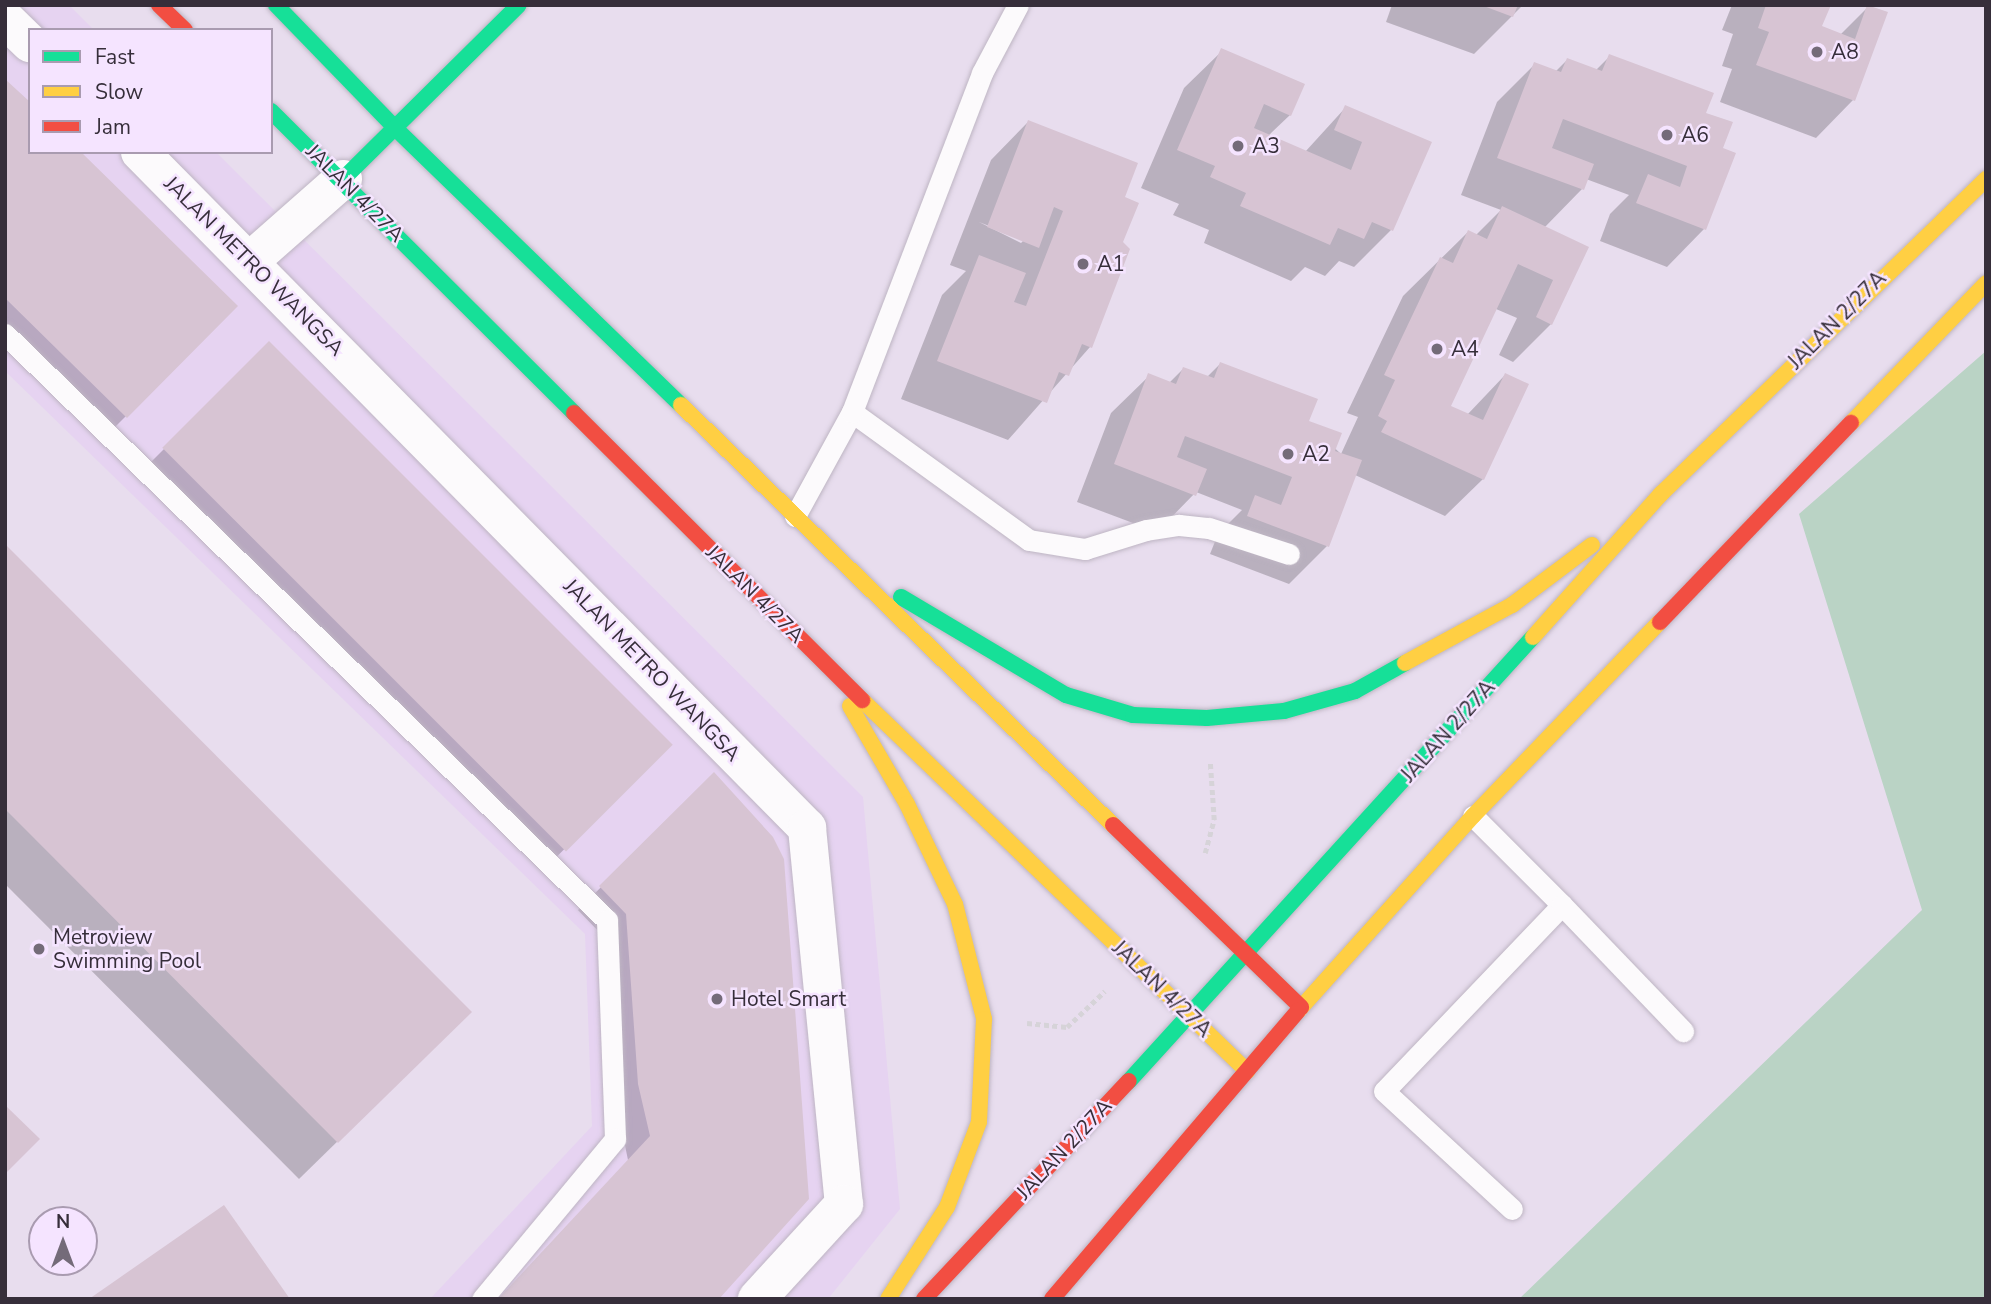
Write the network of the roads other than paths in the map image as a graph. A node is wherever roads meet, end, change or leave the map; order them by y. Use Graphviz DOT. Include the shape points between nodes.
graph roads {
  1 [pos="159,5"];
  2 [pos="276,5"];
  3 [pos="519,5"];
  4 [pos="1018,5"];
  5 [pos="5,19"];
  6 [pos="183,28"];
  7 [pos="28,41"];
  8 [pos="273,113"];
  9 [pos="395,128"];
  10 [pos="142,154"];
  11 [pos="343,179"];
  12 [pos="1986,179"];
  13 [pos="250,261"];
  14 [pos="1986,283"];
  15 [pos="5,334"];
  16 [pos="852,412"];
  17 [pos="1661,494"];
  18 [pos="795,516"];
  19 [pos="1289,554"];
  20 [pos="851,568"];
  21 [pos="828,667"];
  22 [pos="1474,816"];
  23 [pos="1562,905"];
  24 [pos="1247,955"];
  25 [pos="1301,1007"];
  26 [pos="1188,1014"];
  27 [pos="1683,1031"];
  28 [pos="1247,1071"];
  29 [pos="1512,1209"];
  30 [pos="482,1299"];
  31 [pos="757,1299"];
  32 [pos="888,1299"];
  33 [pos="924,1299"];
  34 [pos="1052,1299"];
  1 -- 6 [label="main road"];
  2 -- 9 [label="main road"];
  3 -- 9 [label="main road"];
  4 -- 16 [label="lane" via="982,73"];
  5 -- 7 [label="street"];
  8 -- 11 [label="main road, JALAN 4/27A"];
  9 -- 11 [label="main road"];
  9 -- 18 [label="main road"];
  10 -- 13 [label="street, JALAN METRO WANGSA"];
  11 -- 13 [label="street"];
  11 -- 21 [label="main road, JALAN 4/27A"];
  12 -- 17 [label="main road, JALAN 2/27A"];
  13 -- 31 [label="street, JALAN METRO WANGSA" via="807,828 844,1203"];
  14 -- 22 [label="main road"];
  15 -- 30 [label="lane" via="607,920 615,1139"];
  16 -- 18 [label="lane"];
  16 -- 19 [label="lane" via="1029,540 1086,549 1179,525 1209,528"];
  17 -- 20 [label="main road" via="1512,605 1355,691 1284,711 1207,718 1133,715 1066,695"];
  17 -- 24 [label="main road, JALAN 2/27A"];
  18 -- 20 [label="main road"];
  20 -- 24 [label="main road"];
  21 -- 26 [label="main road, JALAN 4/27A"];
  21 -- 32 [label="main road" via="907,804 955,904 984,1019 979,1122 947,1207"];
  22 -- 23 [label="lane"];
  22 -- 25 [label="main road"];
  23 -- 27 [label="lane"];
  23 -- 29 [label="lane" via="1384,1091"];
  24 -- 25 [label="main road"];
  24 -- 26 [label="main road, JALAN 2/27A"];
  25 -- 28 [label="main road"];
  26 -- 28 [label="main road, JALAN 4/27A"];
  26 -- 33 [label="main road, JALAN 2/27A"];
  28 -- 34 [label="main road"];
}
